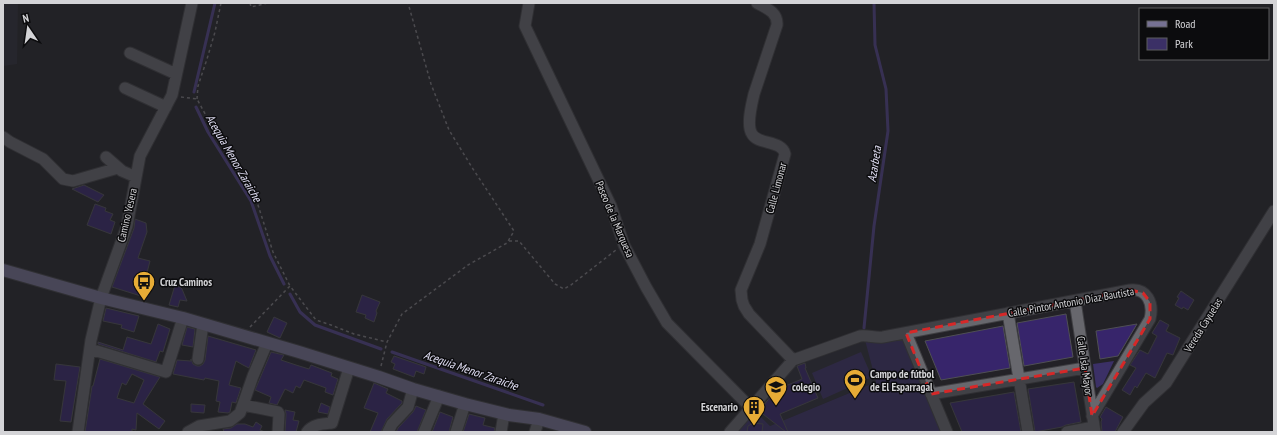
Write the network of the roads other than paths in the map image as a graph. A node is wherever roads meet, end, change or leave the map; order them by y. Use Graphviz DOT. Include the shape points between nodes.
graph roads {
  1 [pos="192,3"];
  2 [pos="529,3"];
  3 [pos="756,3"];
  4 [pos="130,53"];
  5 [pos="176,74"];
  6 [pos="125,88"];
  7 [pos="166,107"];
  8 [pos="3,137"];
  9 [pos="106,158"];
  10 [pos="118,168"];
  11 [pos="136,177"];
  12 [pos="1274,211"];
  13 [pos="3,270"];
  14 [pos="101,298"];
  15 [pos="1075,300"];
  16 [pos="1008,313"];
  17 [pos="184,318"];
  18 [pos="204,324"];
  19 [pos="906,332"];
  20 [pos="267,343"];
  21 [pos="90,349"];
  22 [pos="198,359"];
  23 [pos="793,360"];
  24 [pos="349,368"];
  25 [pos="1085,368"];
  26 [pos="1019,379"];
  27 [pos="413,389"];
  28 [pos="931,394"];
  29 [pos="439,396"];
  30 [pos="465,404"];
  31 [pos="243,405"];
  32 [pos="751,408"];
  33 [pos="504,414"];
  34 [pos="539,419"];
  35 [pos="322,424"];
  36 [pos="1094,425"];
  37 [pos="78,432"];
  38 [pos="188,432"];
  39 [pos="278,432"];
  40 [pos="308,432"];
  41 [pos="332,432"];
  42 [pos="388,432"];
  43 [pos="424,432"];
  44 [pos="456,432"];
  45 [pos="501,432"];
  46 [pos="534,432"];
  47 [pos="585,432"];
  48 [pos="730,432"];
  49 [pos="947,432"];
  50 [pos="1028,432"];
  51 [pos="1067,432"];
  52 [pos="1123,432"];
  1 -- 5 [label="street, Camino Yesera"];
  2 -- 32 [label="street, Paseo de la Marquesa" via="525,26 611,206 624,245 646,287 667,323"];
  3 -- 23 [label="street, Calle Limonar" via="774,13 777,25 754,94 750,130 756,138 781,147 785,154 760,244 741,295 749,314"];
  4 -- 5 [label="street"];
  5 -- 7 [label="street, Camino Yesera" via="172,95"];
  6 -- 7 [label="street"];
  7 -- 11 [label="street, Camino Yesera" via="140,156"];
  8 -- 10 [label="street" via="43,159 63,179 73,181"];
  9 -- 10 [label="street"];
  10 -- 11 [label="street"];
  11 -- 14 [label="street, Camino Yesera" via="127,226"];
  12 -- 52 [label="street, Vereda Cayuelas" via="1166,383 1144,403"];
  13 -- 14 [label="main road"];
  14 -- 17 [label="main road"];
  14 -- 21 [label="street, Camino Yesera"];
  15 -- 16 [label="street, Calle Pintor Antonio Díaz Bautista"];
  15 -- 25 [label="street, Calle Isla Mayor"];
  15 -- 36 [label="street, Calle Pintor Antonio Díaz Bautista" via="1135,289 1146,295 1152,313"];
  16 -- 19 [label="street, Calle Pintor Antonio Díaz Bautista"];
  16 -- 26 [label="street"];
  17 -- 18 [label="main road"];
  17 -- 21 [label="street" via="166,372"];
  18 -- 20 [label="main road"];
  18 -- 22 [label="street"];
  19 -- 23 [label="street" via="878,337 863,336"];
  19 -- 28 [label="street"];
  20 -- 24 [label="main road"];
  20 -- 31 [label="street"];
  21 -- 37 [label="street, Camino Yesera"];
  23 -- 32 [label="street"];
  24 -- 27 [label="main road"];
  24 -- 35 [label="street" via="332,422"];
  25 -- 26 [label="street"];
  25 -- 36 [label="street, Calle Isla Mayor"];
  26 -- 28 [label="street"];
  26 -- 50 [label="street"];
  27 -- 29 [label="main road"];
  27 -- 42 [label="street" via="408,407"];
  28 -- 49 [label="street"];
  29 -- 30 [label="main road"];
  29 -- 43 [label="street"];
  30 -- 33 [label="main road"];
  30 -- 44 [label="street"];
  31 -- 38 [label="street" via="240,413 230,421 199,426"];
  31 -- 39 [label="street" via="278,412"];
  32 -- 48 [label="street"];
  33 -- 34 [label="main road"];
  33 -- 45 [label="street"];
  34 -- 46 [label="street"];
  34 -- 47 [label="main road"];
  35 -- 40 [label="street"];
  35 -- 41 [label="street"];
  36 -- 51 [label="street"];
}
